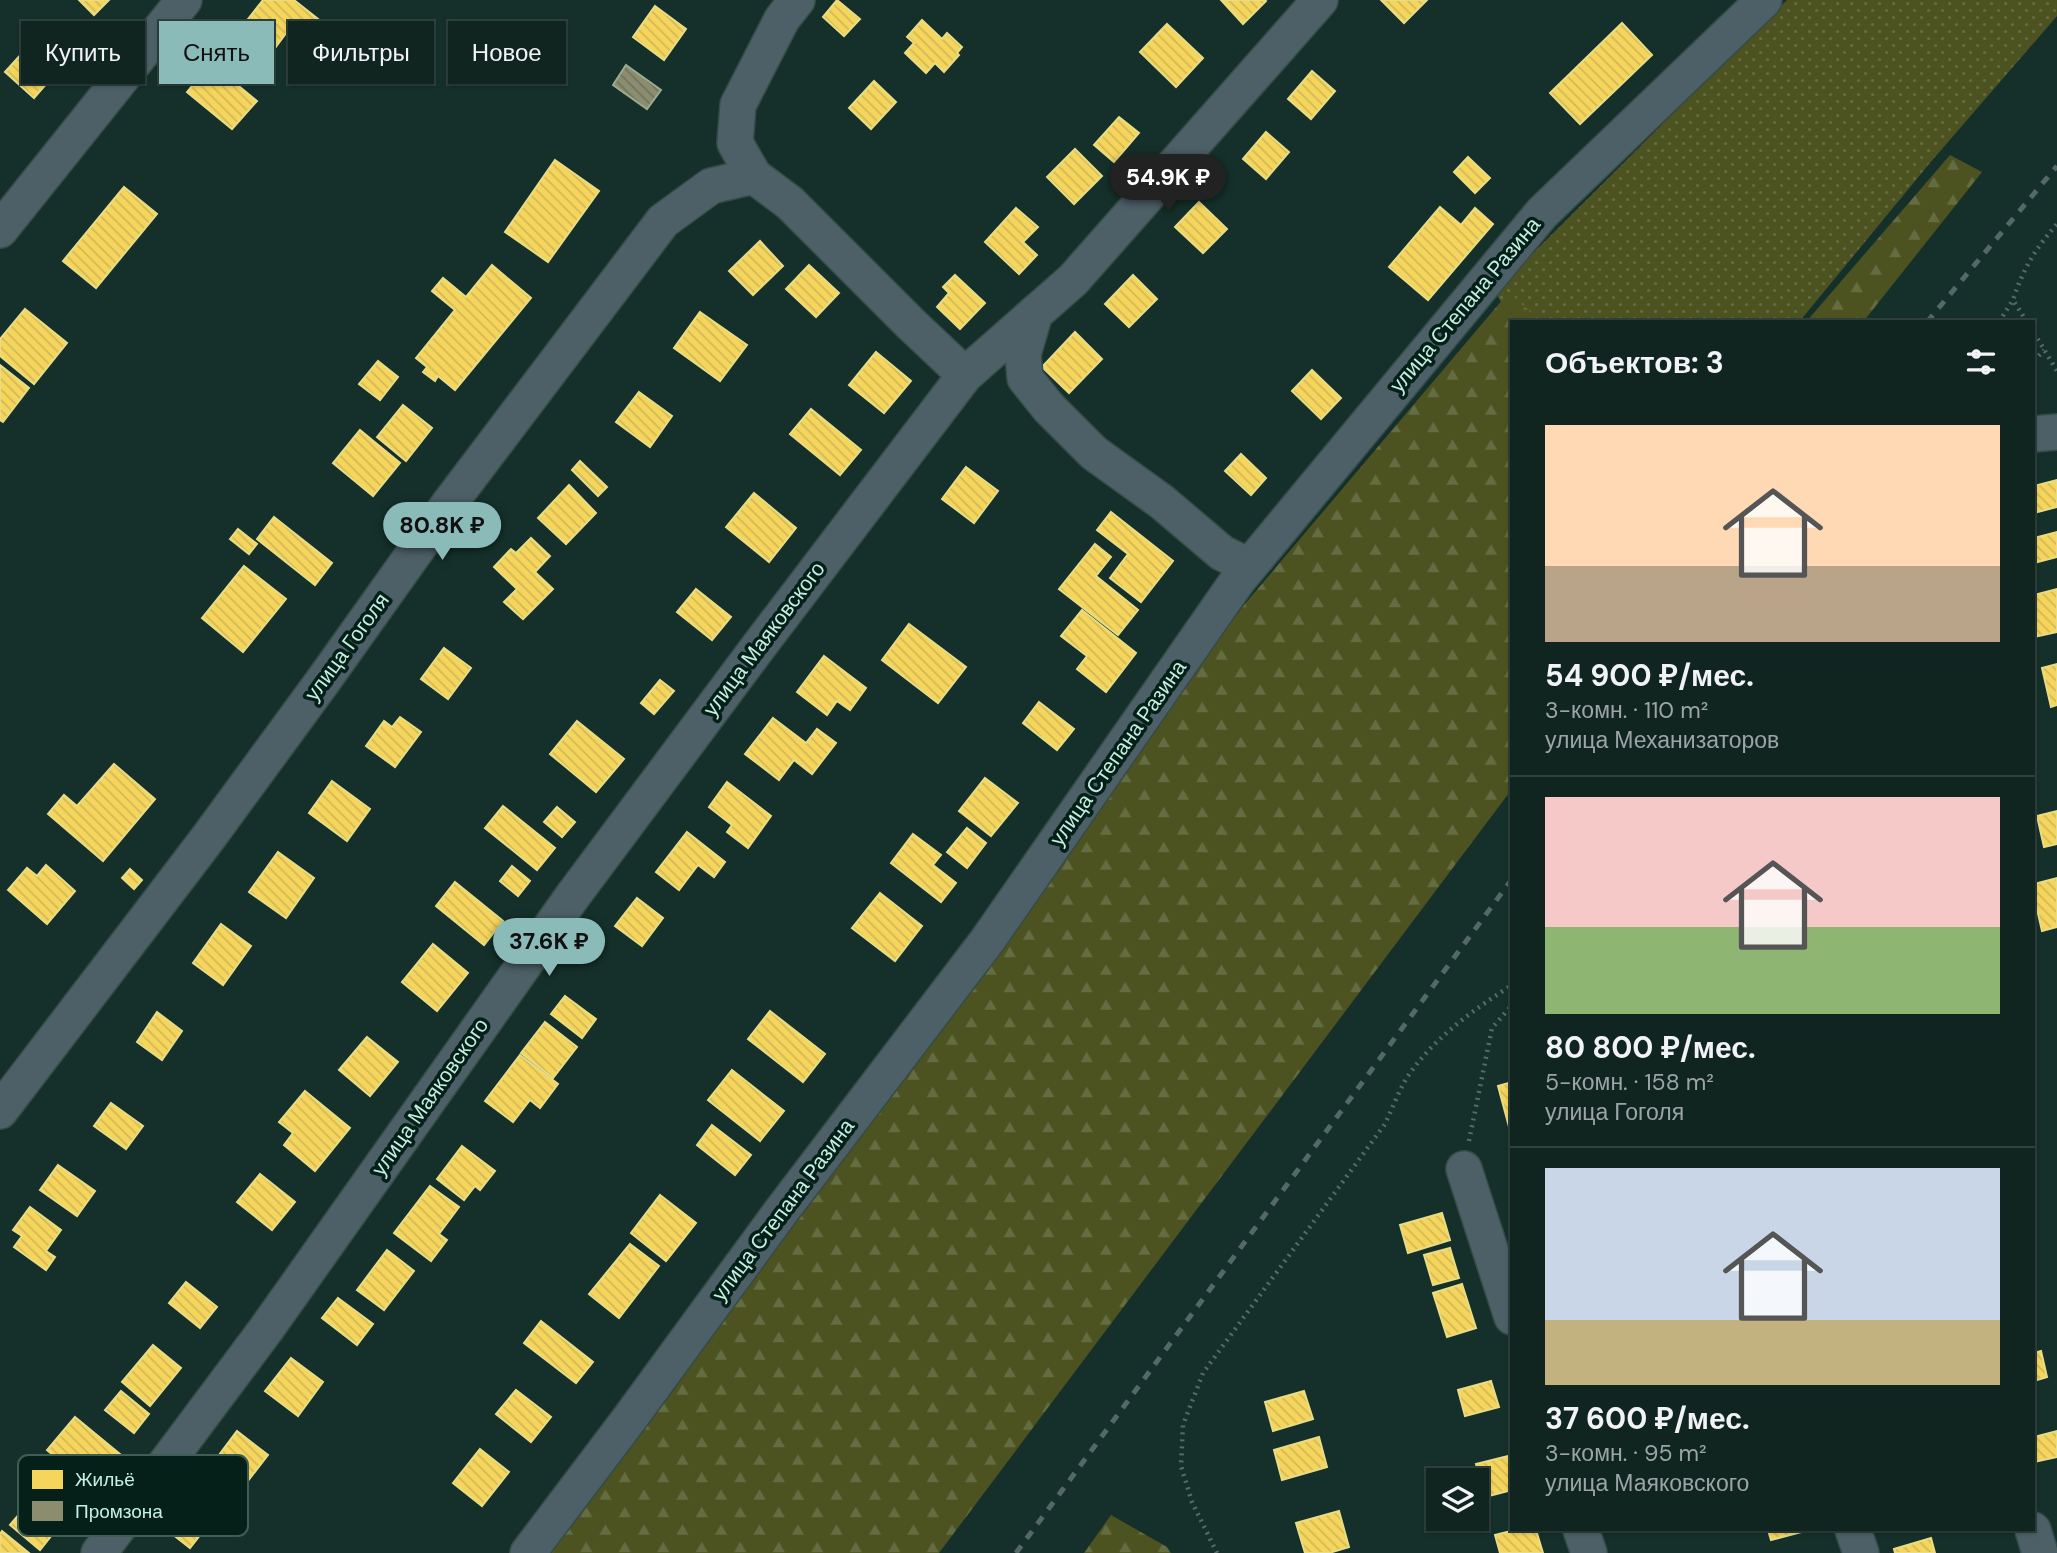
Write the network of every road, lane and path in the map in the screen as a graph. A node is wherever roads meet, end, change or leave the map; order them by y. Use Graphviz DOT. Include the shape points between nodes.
graph roads {
  1 [pos="184,0"];
  2 [pos="797,0"];
  3 [pos="1320,0"];
  4 [pos="1763,0"];
  5 [pos="754,176"];
  6 [pos="2057,224"];
  7 [pos="0,230"];
  8 [pos="2013,300"];
  9 [pos="1035,313"];
  10 [pos="1999,320"];
  11 [pos="2026,320"];
  12 [pos="2035,335"];
  13 [pos="2044,349"];
  14 [pos="2035,360"];
  15 [pos="2057,371"];
  16 [pos="965,375"];
  17 [pos="2057,432"];
  18 [pos="2035,434"];
  19 [pos="1249,566"];
  20 [pos="1510,986"];
  21 [pos="1510,1007"];
  22 [pos="0,1111"];
  23 [pos="1464,1169"];
  24 [pos="1510,1311"];
  25 [pos="177,1455"];
  26 [pos="1581,1531"];
  27 [pos="1853,1531"];
  28 [pos="2033,1531"];
  29 [pos="528,1553"];
  30 [pos="1217,1553"];
  31 [pos="1589,1553"];
  32 [pos="1861,1553"];
  33 [pos="2040,1553"];
  1 -- 7 [label="street"];
  2 -- 5 [label="street" via="782,19 738,105 735,143"];
  3 -- 9 [label="street, улица Маяковского" via="1073,280"];
  4 -- 19 [label="street, улица Степана Разина" via="1542,213"];
  5 -- 16 [label="street" via="790,202"];
  5 -- 22 [label="street, улица Гоголя" via="710,186 663,221 449,504 208,838"];
  6 -- 8 [label="path" via="2021,274"];
  8 -- 10 [label="path"];
  8 -- 11 [label="path"];
  9 -- 16 [label="street, улица Маяковского"];
  9 -- 19 [label="street" via="1023,354 1025,379 1049,408 1094,453 1223,553"];
  12 -- 13 [label="path"];
  13 -- 14 [label="path"];
  13 -- 15 [label="path"];
  16 -- 25 [label="street, улица Маяковского" via="572,897"];
  17 -- 18 [label="street"];
  19 -- 29 [label="street, улица Степана Разина" via="987,941"];
  20 -- 30 [label="path" via="1477,1007 1435,1044 1406,1079 1385,1124 1203,1373 1183,1425 1181,1466 1192,1502"];
  21 -- 23 [label="path" via="1492,1028"];
  23 -- 24 [label="street"];
  26 -- 31 [label="street"];
  27 -- 32 [label="street"];
  28 -- 33 [label="street"];
}
